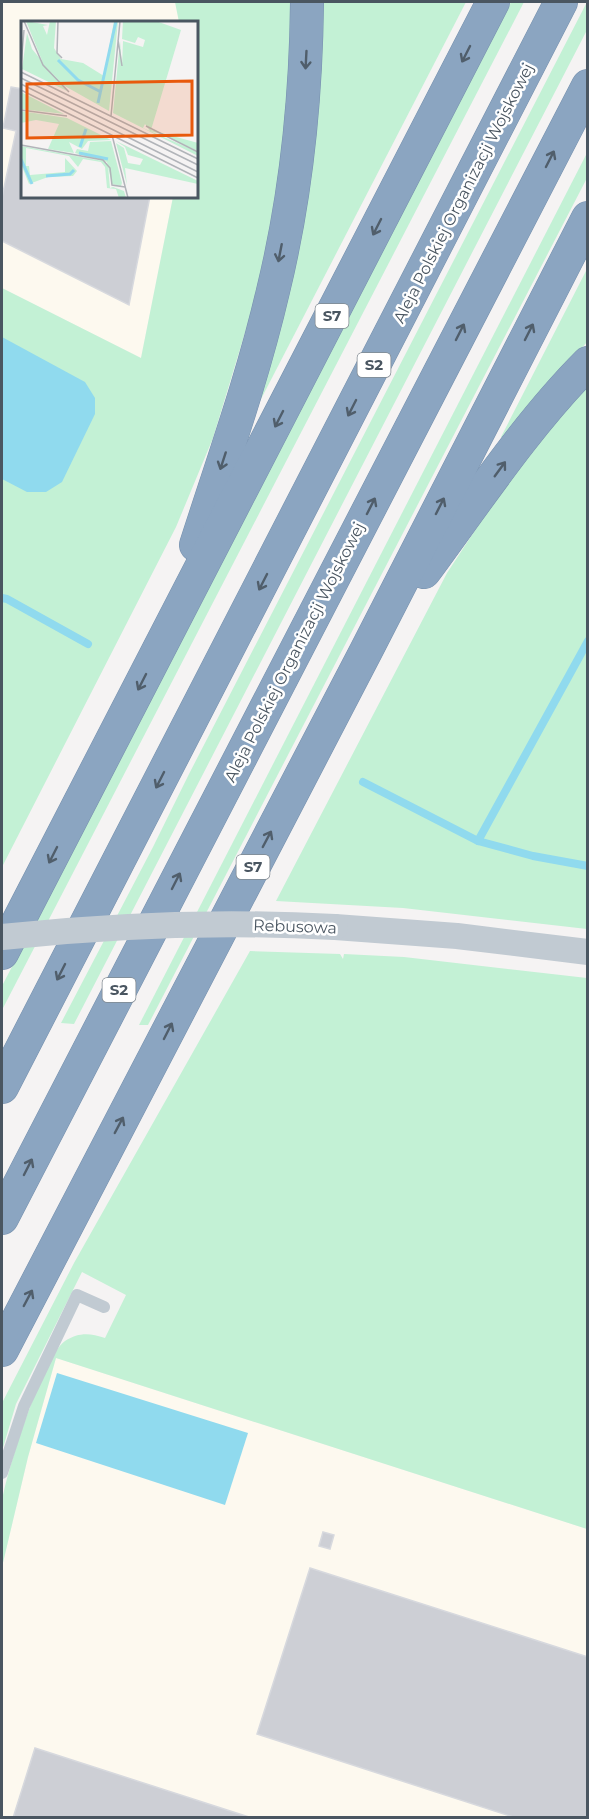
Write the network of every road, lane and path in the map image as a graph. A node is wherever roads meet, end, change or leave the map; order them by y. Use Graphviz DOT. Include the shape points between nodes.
graph roads {
  1 [pos="307,2"];
  2 [pos="493,2"];
  3 [pos="561,2"];
  4 [pos="588,86"];
  5 [pos="588,218"];
  6 [pos="588,363"];
  7 [pos="169,630"];
  8 [pos="366,651"];
  9 [pos="2,937"];
  10 [pos="588,952"];
  11 [pos="2,954"];
  12 [pos="2,1088"];
  13 [pos="2,1218"];
  14 [pos="104,1306"];
  15 [pos="2,1350"];
  16 [pos="2,1473"];
  1 -- 7 [label="highway, one-way" via="306,61 295,175 273,291"];
  2 -- 7 [label="highway, S7, one-way"];
  3 -- 12 [label="highway, Aleja Polskiej Organizacji Wojskowej / S2, one-way"];
  13 -- 4 [label="highway, Aleja Polskiej Organizacji Wojskowej / S2, one-way"];
  8 -- 5 [label="highway, one-way"];
  8 -- 6 [label="highway, S7, one-way" via="509,457"];
  7 -- 11 [label="highway, S7, one-way"];
  15 -- 8 [label="highway, S7, one-way"];
  9 -- 10 [label="street, Rebusowa, bridge" via="90,929 261,924 457,936"];
  14 -- 16 [label="lane" via="78,1295 24,1406"];
}
